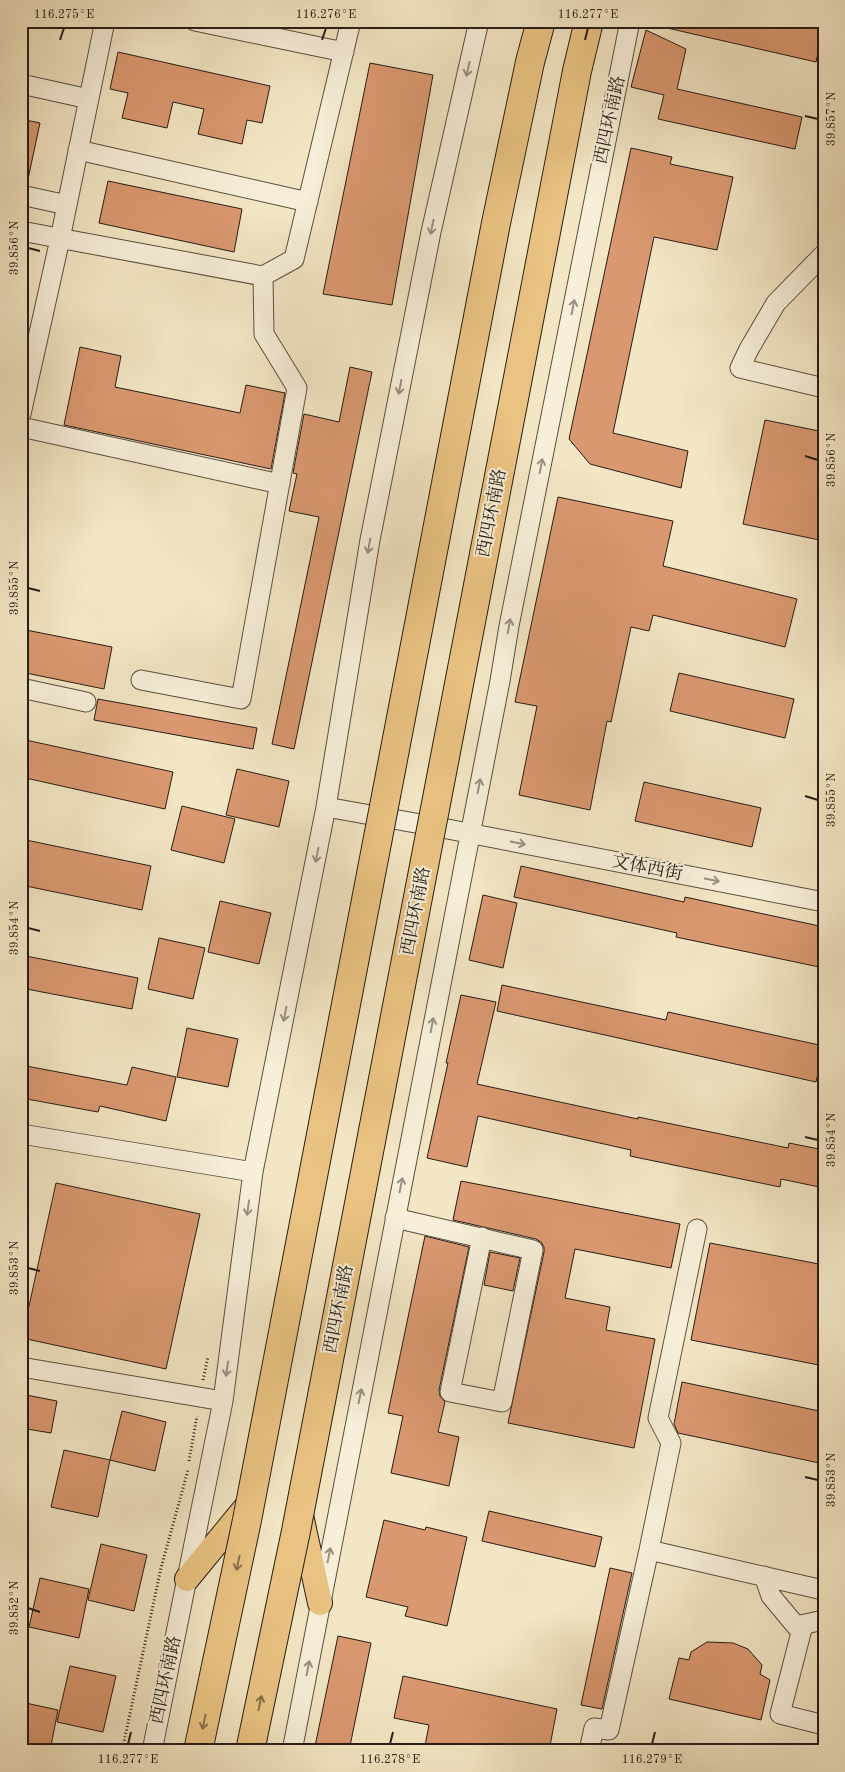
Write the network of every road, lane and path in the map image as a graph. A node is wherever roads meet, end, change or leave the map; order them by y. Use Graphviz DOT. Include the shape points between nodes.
graph roads {
  1 [pos="105,21"];
  2 [pos="195,21"];
  3 [pos="351,21"];
  4 [pos="479,21"];
  5 [pos="540,21"];
  6 [pos="630,21"];
  7 [pos="588,27"];
  8 [pos="344,52"];
  9 [pos="577,71"];
  10 [pos="21,84"];
  11 [pos="89,99"];
  12 [pos="520,109"];
  13 [pos="78,150"];
  14 [pos="21,195"];
  15 [pos="308,202"];
  16 [pos="67,205"];
  17 [pos="21,231"];
  18 [pos="60,239"];
  19 [pos="824,254"];
  20 [pos="262,276"];
  21 [pos="824,388"];
  22 [pos="21,414"];
  23 [pos="21,427"];
  24 [pos="280,484"];
  25 [pos="140,680"];
  26 [pos="21,688"];
  27 [pos="86,702"];
  28 [pos="326,807"];
  29 [pos="382,816"];
  30 [pos="432,826"];
  31 [pos="470,833"];
  32 [pos="824,902"];
  33 [pos="21,1134"];
  34 [pos="253,1172"];
  35 [pos="395,1218"];
  36 [pos="697,1229"];
  37 [pos="482,1237"];
  38 [pos="21,1366"];
  39 [pos="222,1401"];
  40 [pos="649,1550"];
  41 [pos="764,1576"];
  42 [pos="188,1579"];
  43 [pos="824,1586"];
  44 [pos="320,1603"];
  45 [pos="824,1623"];
  46 [pos="803,1625"];
  47 [pos="824,1725"];
  48 [pos="152,1751"];
  49 [pos="198,1751"];
  50 [pos="250,1751"];
  51 [pos="292,1751"];
  52 [pos="589,1751"];
  1 -- 11 [label="street"];
  2 -- 8 [label="street"];
  3 -- 8 [label="street"];
  4 -- 28 [label="street, 西四环南路, one-way" via="431,232 378,501"];
  5 -- 12 [label="main road, 西四环南路"];
  31 -- 6 [label="street, 西四环南路, one-way"];
  7 -- 9 [label="main road, 西四环南路"];
  8 -- 15 [label="street"];
  9 -- 30 [label="main road, 西四环南路"];
  50 -- 9 [label="highway, 西四环南路, one-way, bridge" via="296,1531"];
  10 -- 11 [label="street"];
  11 -- 13 [label="street"];
  12 -- 29 [label="main road, 西四环南路"];
  12 -- 49 [label="highway, 西四环南路, one-way, bridge" via="247,1520"];
  13 -- 15 [label="street"];
  13 -- 16 [label="street"];
  14 -- 16 [label="street"];
  15 -- 20 [label="street" via="294,259"];
  16 -- 18 [label="street"];
  17 -- 18 [label="street"];
  18 -- 20 [label="street"];
  18 -- 22 [label="street"];
  19 -- 21 [label="street" via="776,302 740,368"];
  20 -- 24 [label="street" via="264,334 297,388"];
  23 -- 24 [label="street"];
  24 -- 25 [label="street" via="241,699"];
  26 -- 27 [label="street"];
  28 -- 29 [label="street, 文体西街"];
  28 -- 34 [label="street, 西四环南路, one-way"];
  29 -- 30 [label="street, 文体西街"];
  29 -- 42 [label="main road, 西四环南路" via="251,1503"];
  30 -- 31 [label="street, 文体西街"];
  30 -- 44 [label="main road, 西四环南路" via="300,1514"];
  31 -- 32 [label="street, 文体西街, one-way"];
  35 -- 31 [label="street, 西四环南路, one-way"];
  33 -- 34 [label="street"];
  34 -- 39 [label="street, 西四环南路, one-way"];
  35 -- 37 [label="street"];
  44 -- 35 [label="street, 西四环南路, one-way"];
  36 -- 40 [label="street" via="658,1418 671,1443"];
  37 -- 37 [label="street" via="533,1250 502,1402 450,1392"];
  38 -- 39 [label="street"];
  39 -- 42 [label="street, 西四环南路"];
  40 -- 41 [label="street"];
  40 -- 52 [label="street" via="609,1730 594,1728"];
  41 -- 43 [label="street" via="823,1590"];
  41 -- 46 [label="street" via="771,1596 796,1626"];
  42 -- 48 [label="street, 西四环南路"];
  51 -- 44 [label="street, 西四环南路, one-way"];
  45 -- 46 [label="street"];
  46 -- 47 [label="street" via="780,1714"];
}
